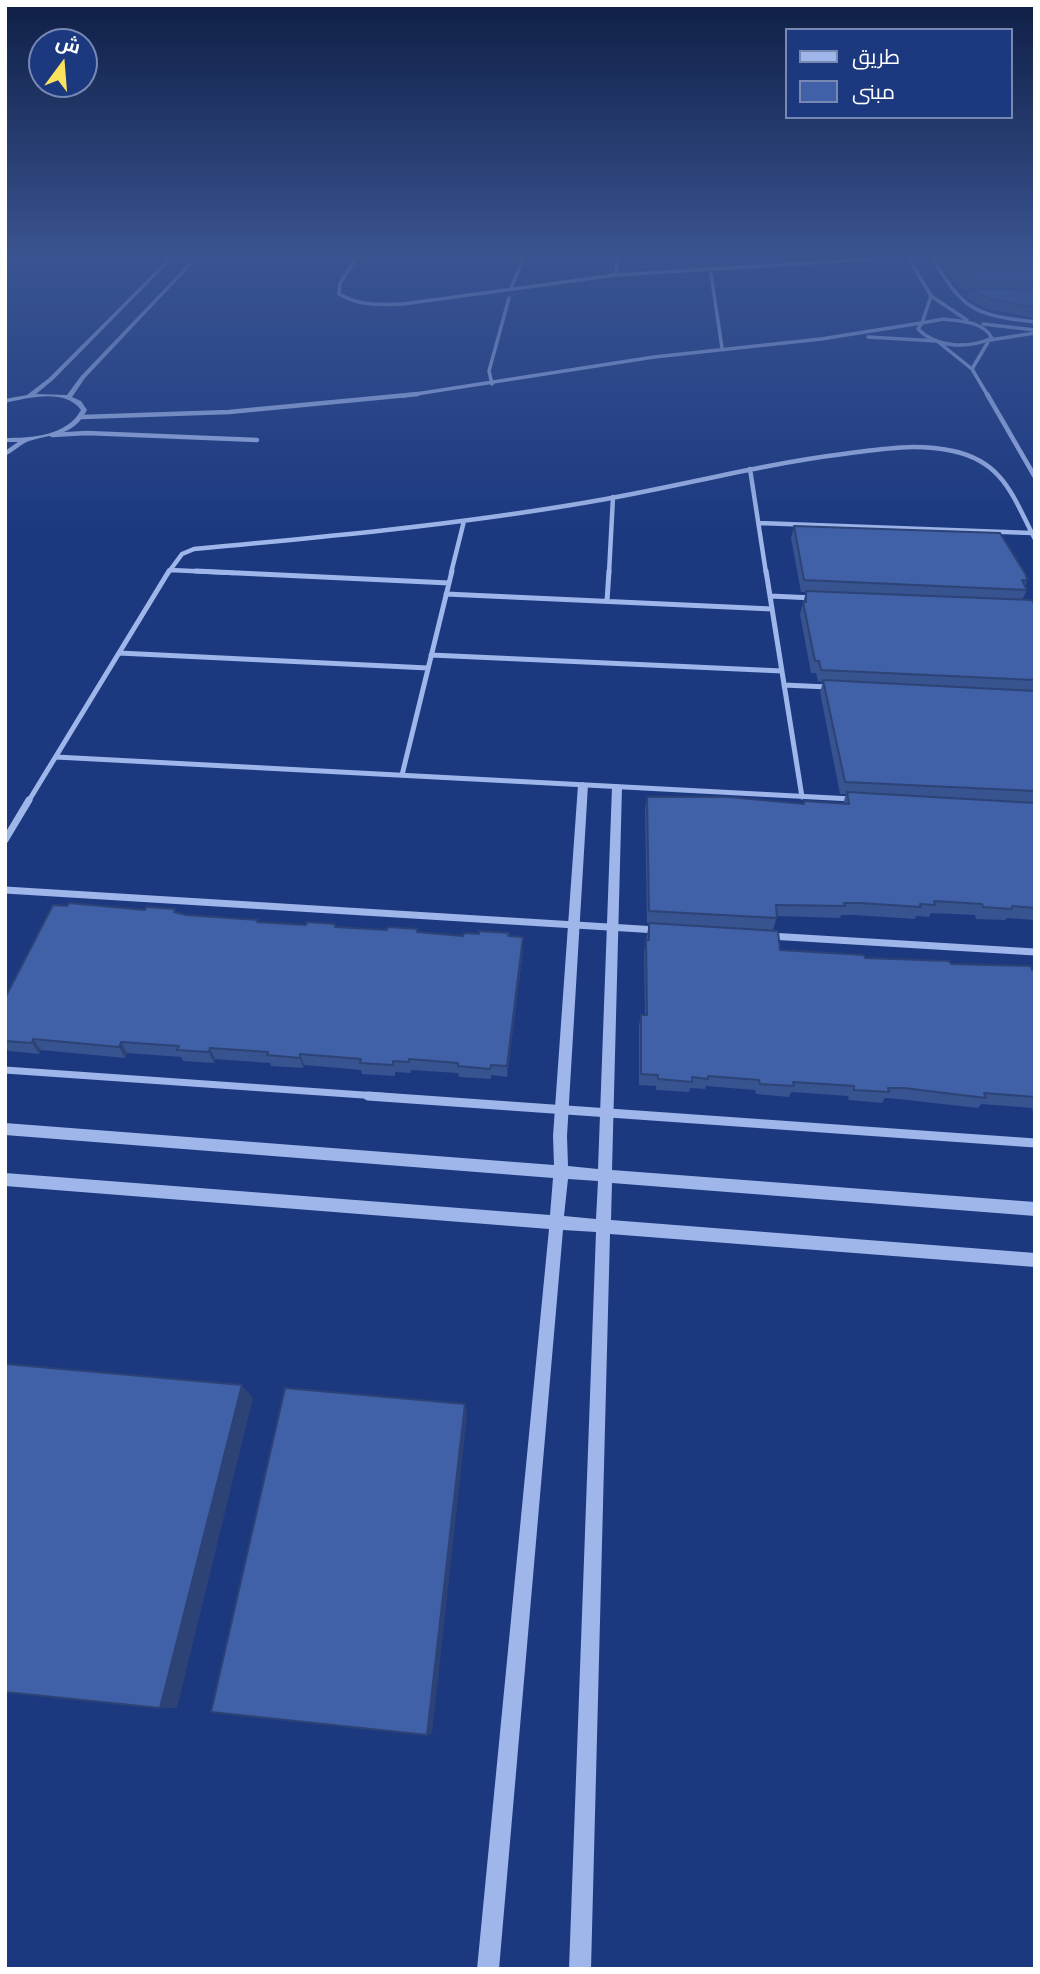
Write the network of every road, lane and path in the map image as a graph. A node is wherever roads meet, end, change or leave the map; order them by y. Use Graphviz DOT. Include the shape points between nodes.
graph roads {
  1 [pos="79,351"];
  2 [pos="108,351"];
  3 [pos="494,351"];
  4 [pos="699,351"];
  5 [pos="950,351"];
  6 [pos="982,351"];
  7 [pos="972,369"];
  8 [pos="492,384"];
  9 [pos="29,396"];
  10 [pos="68,398"];
  11 [pos="5,401"];
  12 [pos="82,417"];
  13 [pos="44,436"];
  14 [pos="27,439"];
  15 [pos="257,439"];
  16 [pos="5,440"];
  17 [pos="5,454"];
  18 [pos="750,469"];
  19 [pos="1035,477"];
  20 [pos="613,497"];
  21 [pos="464,521"];
  22 [pos="759,523"];
  23 [pos="1033,536"];
  24 [pos="170,570"];
  25 [pos="449,583"];
  26 [pos="446,594"];
  27 [pos="771,597"];
  28 [pos="826,599"];
  29 [pos="607,601"];
  30 [pos="772,609"];
  31 [pos="119,653"];
  32 [pos="431,655"];
  33 [pos="428,668"];
  34 [pos="782,671"];
  35 [pos="785,685"];
  36 [pos="840,688"];
  37 [pos="56,757"];
  38 [pos="402,775"];
  39 [pos="583,785"];
  40 [pos="617,787"];
  41 [pos="803,797"];
  42 [pos="857,800"];
  43 [pos="5,840"];
  44 [pos="5,890"];
  45 [pos="574,924"];
  46 [pos="612,927"];
  47 [pos="666,930"];
  48 [pos="762,936"];
  49 [pos="1035,952"];
  50 [pos="5,1070"];
  51 [pos="562,1108"];
  52 [pos="606,1111"];
  53 [pos="5,1129"];
  54 [pos="1035,1143"];
  55 [pos="561,1172"];
  56 [pos="607,1176"];
  57 [pos="5,1179"];
  58 [pos="1035,1209"];
  59 [pos="557,1223"];
  60 [pos="605,1227"];
  61 [pos="1035,1260"];
  62 [pos="488,1969"];
  63 [pos="580,1969"];
  1 -- 9 [label="street"];
  2 -- 10 [label="street"];
  3 -- 8 [label="street" via="489,371"];
  4 -- 8 [label="street"];
  5 -- 7 [label="street"];
  6 -- 7 [label="street"];
  7 -- 19 [label="street"];
  8 -- 12 [label="street" via="275,408"];
  9 -- 10 [label="street"];
  9 -- 11 [label="street"];
  10 -- 12 [label="street" via="82,405"];
  12 -- 13 [label="street"];
  13 -- 14 [label="street"];
  13 -- 15 [label="street" via="85,430"];
  14 -- 16 [label="street"];
  14 -- 17 [label="street"];
  18 -- 20 [label="street"];
  18 -- 22 [label="street"];
  18 -- 23 [label="street" via="901,446 956,451 978,458 999,473"];
  20 -- 21 [label="street"];
  20 -- 29 [label="street"];
  21 -- 24 [label="street" via="202,547 182,554"];
  21 -- 25 [label="street"];
  22 -- 23 [label="street"];
  22 -- 27 [label="street"];
  24 -- 25 [label="street"];
  24 -- 31 [label="street"];
  25 -- 26 [label="street"];
  26 -- 29 [label="street"];
  26 -- 32 [label="street"];
  27 -- 28 [label="street"];
  27 -- 30 [label="street"];
  29 -- 30 [label="street"];
  30 -- 34 [label="street"];
  31 -- 33 [label="street"];
  31 -- 37 [label="street"];
  32 -- 33 [label="street"];
  32 -- 34 [label="street"];
  33 -- 38 [label="street"];
  34 -- 35 [label="street"];
  35 -- 36 [label="street"];
  35 -- 41 [label="street"];
  37 -- 38 [label="street"];
  37 -- 43 [label="street"];
  38 -- 39 [label="street"];
  39 -- 40 [label="street"];
  39 -- 45 [label="street"];
  40 -- 41 [label="street"];
  40 -- 46 [label="street"];
  41 -- 42 [label="street"];
  44 -- 45 [label="street"];
  45 -- 46 [label="street"];
  45 -- 51 [label="street"];
  46 -- 47 [label="street"];
  46 -- 52 [label="street"];
  48 -- 49 [label="street"];
  50 -- 51 [label="street"];
  51 -- 52 [label="street"];
  51 -- 55 [label="street"];
  52 -- 54 [label="street"];
  52 -- 56 [label="street"];
  53 -- 55 [label="street"];
  55 -- 56 [label="street"];
  55 -- 59 [label="street"];
  56 -- 58 [label="street"];
  56 -- 60 [label="street"];
  57 -- 59 [label="street"];
  59 -- 60 [label="street"];
  59 -- 62 [label="street"];
  60 -- 61 [label="street"];
  60 -- 63 [label="street"];
}
